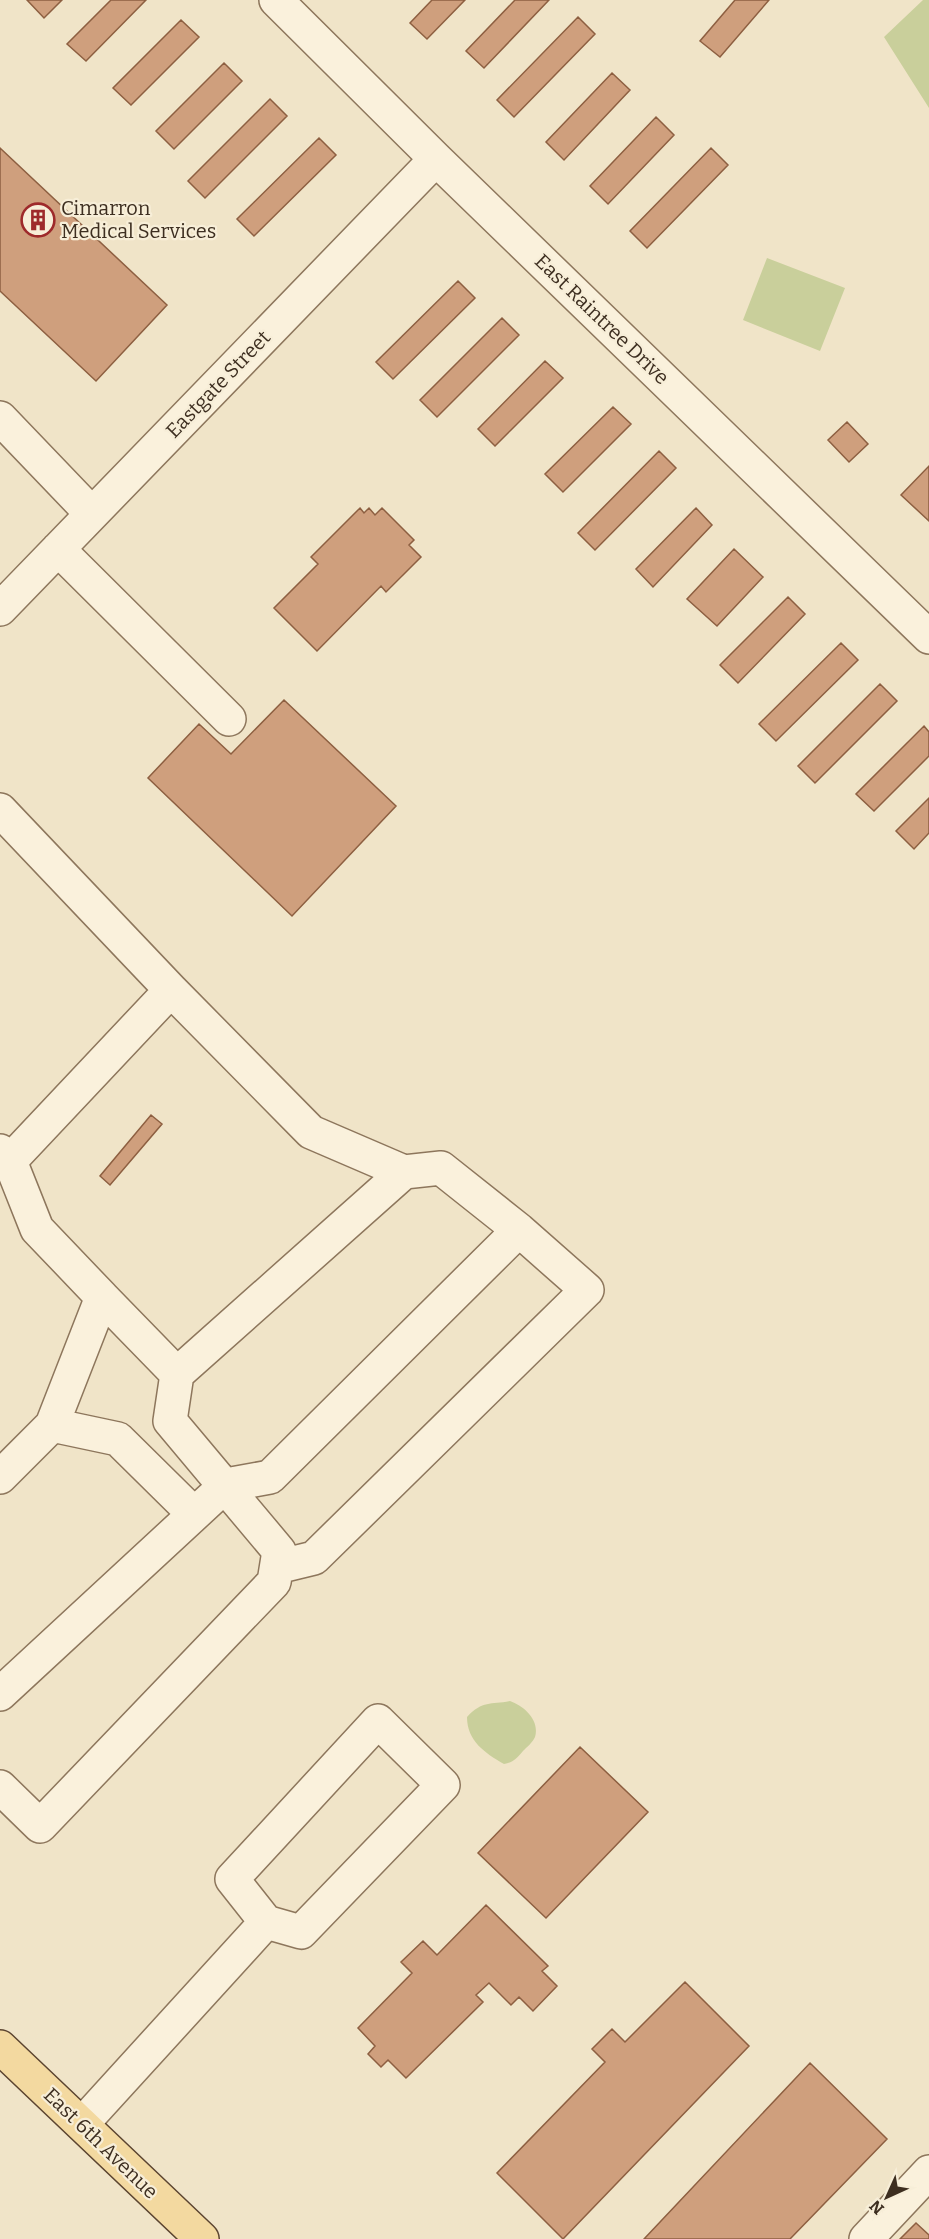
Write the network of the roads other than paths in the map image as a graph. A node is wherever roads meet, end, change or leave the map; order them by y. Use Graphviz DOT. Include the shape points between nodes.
graph roads {
  1 [pos="276,0"];
  2 [pos="436,159"];
  3 [pos="0,418"];
  4 [pos="92,514"];
  5 [pos="58,549"];
  6 [pos="0,609"];
  7 [pos="929,637"];
  8 [pos="229,719"];
  9 [pos="0,810"];
  10 [pos="171,990"];
  11 [pos="5,1156"];
  12 [pos="404,1172"];
  13 [pos="519,1230"];
  14 [pos="102,1298"];
  15 [pos="177,1374"];
  16 [pos="52,1425"];
  17 [pos="0,1477"];
  18 [pos="226,1485"];
  19 [pos="194,1514"];
  20 [pos="277,1567"];
  21 [pos="0,1694"];
  22 [pos="0,1787"];
  23 [pos="266,1922"];
  24 [pos="0,2046"];
  25 [pos="81,2124"];
  26 [pos="929,2172"];
  27 [pos="202,2239"];
  28 [pos="866,2239"];
  1 -- 2 [label="street, East Raintree Drive"];
  2 -- 4 [label="street, Eastgate Street"];
  2 -- 7 [label="street, East Raintree Drive"];
  3 -- 4 [label="street"];
  4 -- 5 [label="street, Eastgate Street"];
  5 -- 6 [label="street, Eastgate Street"];
  5 -- 8 [label="street"];
  9 -- 10 [label="street"];
  10 -- 11 [label="street"];
  10 -- 12 [label="street" via="311,1132"];
  11 -- 14 [label="street" via="37,1229"];
  12 -- 13 [label="street" via="441,1168"];
  12 -- 15 [label="street"];
  13 -- 18 [label="street" via="270,1476"];
  13 -- 20 [label="street" via="587,1290 314,1558"];
  14 -- 15 [label="street"];
  14 -- 16 [label="street"];
  15 -- 18 [label="street" via="170,1421"];
  16 -- 17 [label="street"];
  16 -- 19 [label="street" via="118,1439"];
  18 -- 19 [label="street"];
  18 -- 20 [label="street" via="279,1551"];
  19 -- 21 [label="street"];
  20 -- 22 [label="street" via="274,1582 39,1826"];
  23 -- 23 [label="street" via="301,1932 443,1785 378,1721 232,1879"];
  23 -- 25 [label="street"];
  24 -- 25 [label="main road, East 6th Avenue"];
  25 -- 27 [label="main road, East 6th Avenue"];
  26 -- 28 [label="street"];
}
